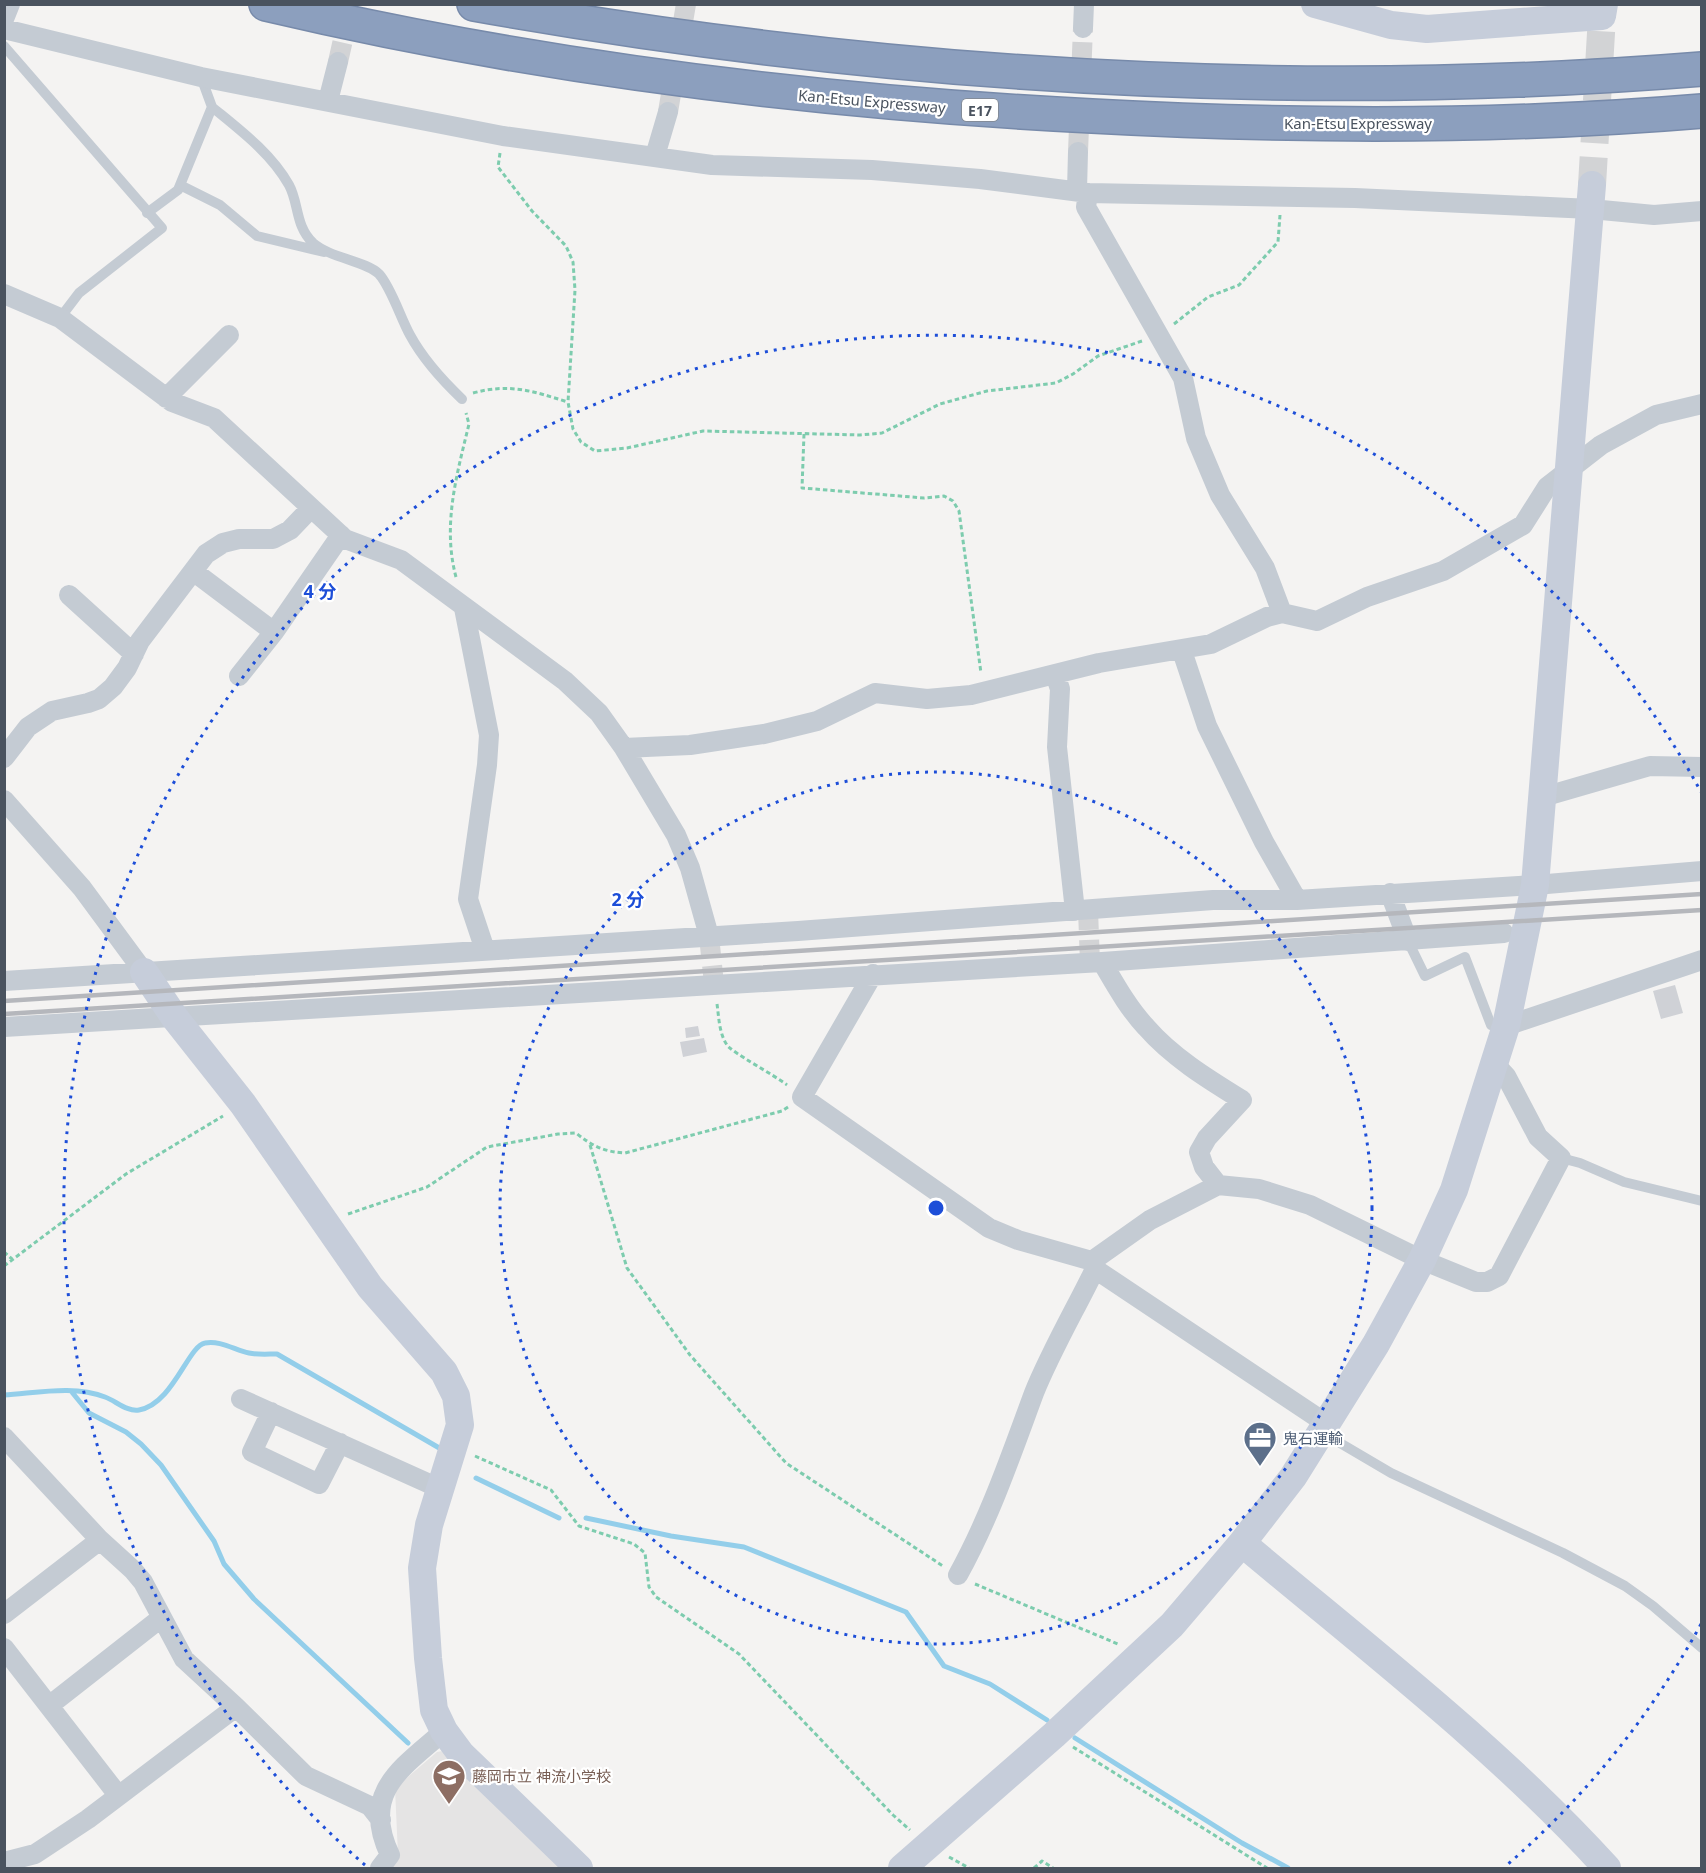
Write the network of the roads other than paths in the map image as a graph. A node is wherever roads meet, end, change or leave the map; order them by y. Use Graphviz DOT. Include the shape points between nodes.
graph roads {
  1 [pos="9,4"];
  2 [pos="266,4"];
  3 [pos="474,4"];
  4 [pos="1084,4"];
  5 [pos="1315,4"];
  6 [pos="1603,10"];
  7 [pos="4,19"];
  8 [pos="1083,28"];
  9 [pos="4,29"];
  10 [pos="4,46"];
  11 [pos="338,62"];
  12 [pos="1701,69"];
  13 [pos="201,77"];
  14 [pos="328,101"];
  15 [pos="212,107"];
  16 [pos="1701,111"];
  17 [pos="668,112"];
  18 [pos="1078,152"];
  19 [pos="655,156"];
  20 [pos="180,185"];
  21 [pos="1083,191"];
  22 [pos="1592,197"];
  23 [pos="1701,211"];
  24 [pos="147,213"];
  25 [pos="329,252"];
  26 [pos="4,294"];
  27 [pos="60,318"];
  28 [pos="229,335"];
  29 [pos="166,398"];
  30 [pos="462,399"];
  31 [pos="1701,404"];
  32 [pos="1568,472"];
  33 [pos="311,508"];
  34 [pos="341,535"];
  35 [pos="193,571"];
  36 [pos="69,595"];
  37 [pos="464,608"];
  38 [pos="1282,613"];
  39 [pos="274,632"];
  40 [pos="1182,651"];
  41 [pos="134,654"];
  42 [pos="1055,674"];
  43 [pos="239,676"];
  44 [pos="624,748"];
  45 [pos="4,758"];
  46 [pos="1701,767"];
  47 [pos="1543,797"];
  48 [pos="4,800"];
  49 [pos="1701,871"];
  50 [pos="1536,885"];
  51 [pos="1389,893"];
  52 [pos="1297,900"];
  53 [pos="1075,911"];
  54 [pos="1504,933"];
  55 [pos="709,936"];
  56 [pos="1408,941"];
  57 [pos="485,950"];
  58 [pos="1701,960"];
  59 [pos="1102,962"];
  60 [pos="144,972"];
  61 [pos="873,974"];
  62 [pos="4,981"];
  63 [pos="175,1018"];
  64 [pos="1506,1026"];
  65 [pos="4,1027"];
  66 [pos="1493,1062"];
  67 [pos="1561,1158"];
  68 [pos="1218,1185"];
  69 [pos="1701,1201"];
  70 [pos="1422,1260"];
  71 [pos="1094,1265"];
  72 [pos="241,1399"];
  73 [pos="271,1412"];
  74 [pos="1325,1428"];
  75 [pos="4,1437"];
  76 [pos="340,1443"];
  77 [pos="441,1489"];
  78 [pos="100,1540"];
  79 [pos="1242,1544"];
  80 [pos="958,1575"];
  81 [pos="4,1614"];
  82 [pos="161,1618"];
  83 [pos="4,1648"];
  84 [pos="1701,1648"];
  85 [pos="50,1705"];
  86 [pos="236,1707"];
  87 [pos="444,1731"];
  88 [pos="118,1795"];
  89 [pos="381,1820"];
  90 [pos="4,1862"];
  91 [pos="380,1869"];
  92 [pos="579,1869"];
  93 [pos="902,1869"];
  94 [pos="1607,1869"];
  1 -- 7 [label="street"];
  2 -- 16 [label="highway, Kan-Etsu Expressway / E17" via="593,68 874,102 1301,124 1559,120"];
  3 -- 12 [label="highway" via="738,46 889,62 1172,80 1429,82"];
  4 -- 8 [label="street"];
  5 -- 6 [label="street" via="1391,25 1427,29"];
  9 -- 13 [label="street"];
  10 -- 24 [label="lane"];
  11 -- 14 [label="street"];
  13 -- 14 [label="street"];
  13 -- 15 [label="lane"];
  14 -- 19 [label="street" via="503,136"];
  15 -- 20 [label="lane"];
  15 -- 25 [label="lane" via="275,165 291,187 297,217 313,242"];
  17 -- 19 [label="street"];
  18 -- 21 [label="street"];
  19 -- 21 [label="street" via="711,165 872,170"];
  20 -- 24 [label="lane"];
  20 -- 25 [label="lane" via="220,206 257,236"];
  21 -- 22 [label="street" via="1280,198"];
  21 -- 38 [label="street" via="1086,207 1183,378 1196,438 1220,495 1265,568"];
  22 -- 23 [label="street" via="1654,215"];
  22 -- 32 [label="street"];
  24 -- 27 [label="lane" via="162,228 79,293"];
  25 -- 30 [label="lane" via="379,274 410,334"];
  26 -- 27 [label="street"];
  27 -- 29 [label="street"];
  28 -- 29 [label="street"];
  29 -- 33 [label="street" via="214,418"];
  31 -- 32 [label="street" via="1656,416 1601,445"];
  32 -- 38 [label="street" via="1547,487 1523,525 1443,571 1367,597 1317,621"];
  32 -- 47 [label="street"];
  33 -- 34 [label="street"];
  33 -- 35 [label="street" via="290,530 273,539 223,543 206,554"];
  34 -- 37 [label="street" via="401,560"];
  34 -- 39 [label="street"];
  35 -- 39 [label="street"];
  35 -- 41 [label="street"];
  36 -- 41 [label="street"];
  37 -- 44 [label="street" via="565,681 599,713"];
  37 -- 57 [label="street" via="489,735 468,899"];
  38 -- 40 [label="street" via="1211,644"];
  39 -- 43 [label="street"];
  40 -- 42 [label="street"];
  40 -- 52 [label="street" via="1207,726"];
  41 -- 45 [label="street" via="113,687 99,699 52,711 28,727"];
  42 -- 44 [label="street" via="984,692 927,699 875,693 817,721 764,734 690,746"];
  42 -- 53 [label="street" via="1060,689 1057,747"];
  44 -- 55 [label="street" via="676,835 690,868"];
  46 -- 47 [label="street" via="1650,766"];
  47 -- 50 [label="street"];
  48 -- 60 [label="street" via="82,888"];
  49 -- 50 [label="street"];
  50 -- 51 [label="street"];
  50 -- 64 [label="street"];
  51 -- 52 [label="street"];
  51 -- 56 [label="street"];
  52 -- 53 [label="street" via="1213,900"];
  53 -- 55 [label="street"];
  54 -- 56 [label="street"];
  55 -- 57 [label="street"];
  56 -- 59 [label="street"];
  56 -- 64 [label="lane" via="1425,976 1465,957 1491,1025"];
  57 -- 60 [label="street"];
  58 -- 64 [label="street"];
  59 -- 61 [label="street"];
  59 -- 68 [label="street" via="1146,1028 1200,1074 1242,1100 1199,1152 1203,1167"];
  60 -- 62 [label="street"];
  60 -- 63 [label="street"];
  61 -- 63 [label="street"];
  61 -- 71 [label="street" via="802,1097 989,1228"];
  63 -- 65 [label="street"];
  63 -- 77 [label="street" via="243,1104 370,1287 444,1372 456,1396 460,1425"];
  64 -- 66 [label="street"];
  66 -- 67 [label="street" via="1506,1076 1539,1137"];
  66 -- 70 [label="street" via="1454,1190"];
  67 -- 69 [label="lane" via="1624,1182"];
  67 -- 70 [label="street" via="1499,1276 1476,1282"];
  68 -- 70 [label="street" via="1259,1189 1310,1205"];
  68 -- 71 [label="street" via="1150,1220"];
  70 -- 74 [label="street"];
  71 -- 74 [label="street"];
  71 -- 80 [label="street" via="1035,1392 975,1544"];
  72 -- 73 [label="street"];
  73 -- 76 [label="street"];
  73 -- 76 [label="street" via="252,1452 319,1484"];
  74 -- 79 [label="street"];
  74 -- 84 [label="lane" via="1391,1473 1625,1586"];
  75 -- 78 [label="street"];
  76 -- 77 [label="street"];
  77 -- 87 [label="street" via="429,1525 422,1568 434,1710"];
  78 -- 81 [label="street"];
  78 -- 82 [label="street" via="143,1582"];
  79 -- 93 [label="street" via="1173,1625"];
  79 -- 94 [label="street" via="1452,1721 1539,1799"];
  82 -- 85 [label="street"];
  82 -- 86 [label="street" via="184,1659"];
  83 -- 85 [label="street"];
  85 -- 88 [label="street"];
  86 -- 88 [label="street"];
  86 -- 89 [label="street" via="306,1776 370,1806"];
  87 -- 89 [label="street" via="392,1777 382,1800"];
  87 -- 92 [label="street" via="461,1754"];
  88 -- 90 [label="street" via="35,1854"];
  89 -- 91 [label="street" via="390,1855"];
}
